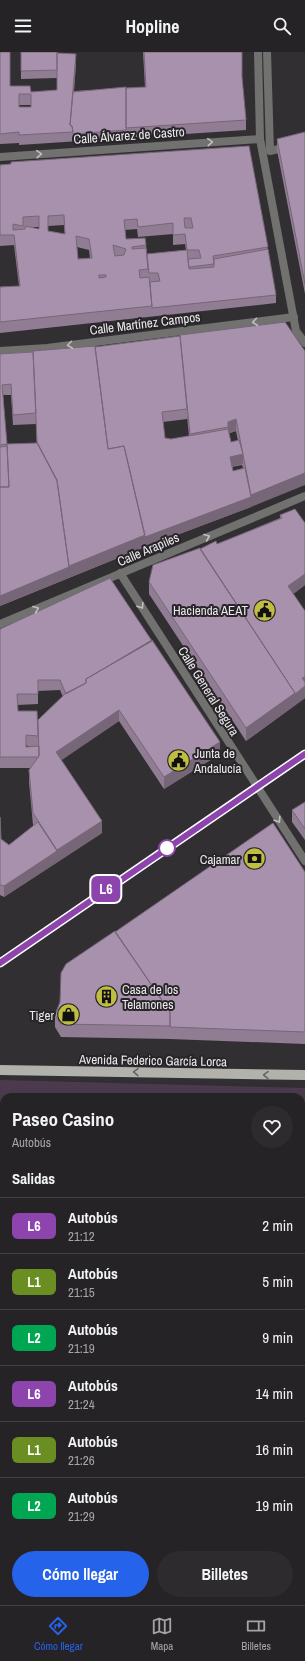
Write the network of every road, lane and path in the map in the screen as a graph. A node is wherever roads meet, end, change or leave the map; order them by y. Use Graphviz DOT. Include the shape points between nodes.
graph roads {
  1 [pos="258,52"];
  2 [pos="267,52"];
  3 [pos="260,139"];
  4 [pos="305,143"];
  5 [pos="0,157"];
  6 [pos="294,317"];
  7 [pos="305,343"];
  8 [pos="0,351"];
  9 [pos="305,496"];
  10 [pos="120,573"];
  11 [pos="0,624"];
  12 [pos="305,861"];
  13 [pos="0,1070"];
  14 [pos="305,1075"];
  1 -- 3 [label="street"];
  2 -- 4 [label="street" via="270,151"];
  5 -- 3 [label="street, Calle Álvarez de Castro, one-way"];
  3 -- 6 [label="street"];
  6 -- 7 [label="street" via="296,331"];
  6 -- 8 [label="street, Calle Martínez Campos, one-way" via="47,348"];
  10 -- 9 [label="street, Calle Arapiles, one-way"];
  11 -- 10 [label="street, Calle Arapiles, one-way"];
  10 -- 12 [label="street, Calle General Segura, one-way"];
  14 -- 13 [label="main road, Avenida Federico García Lorca, one-way"];
}
